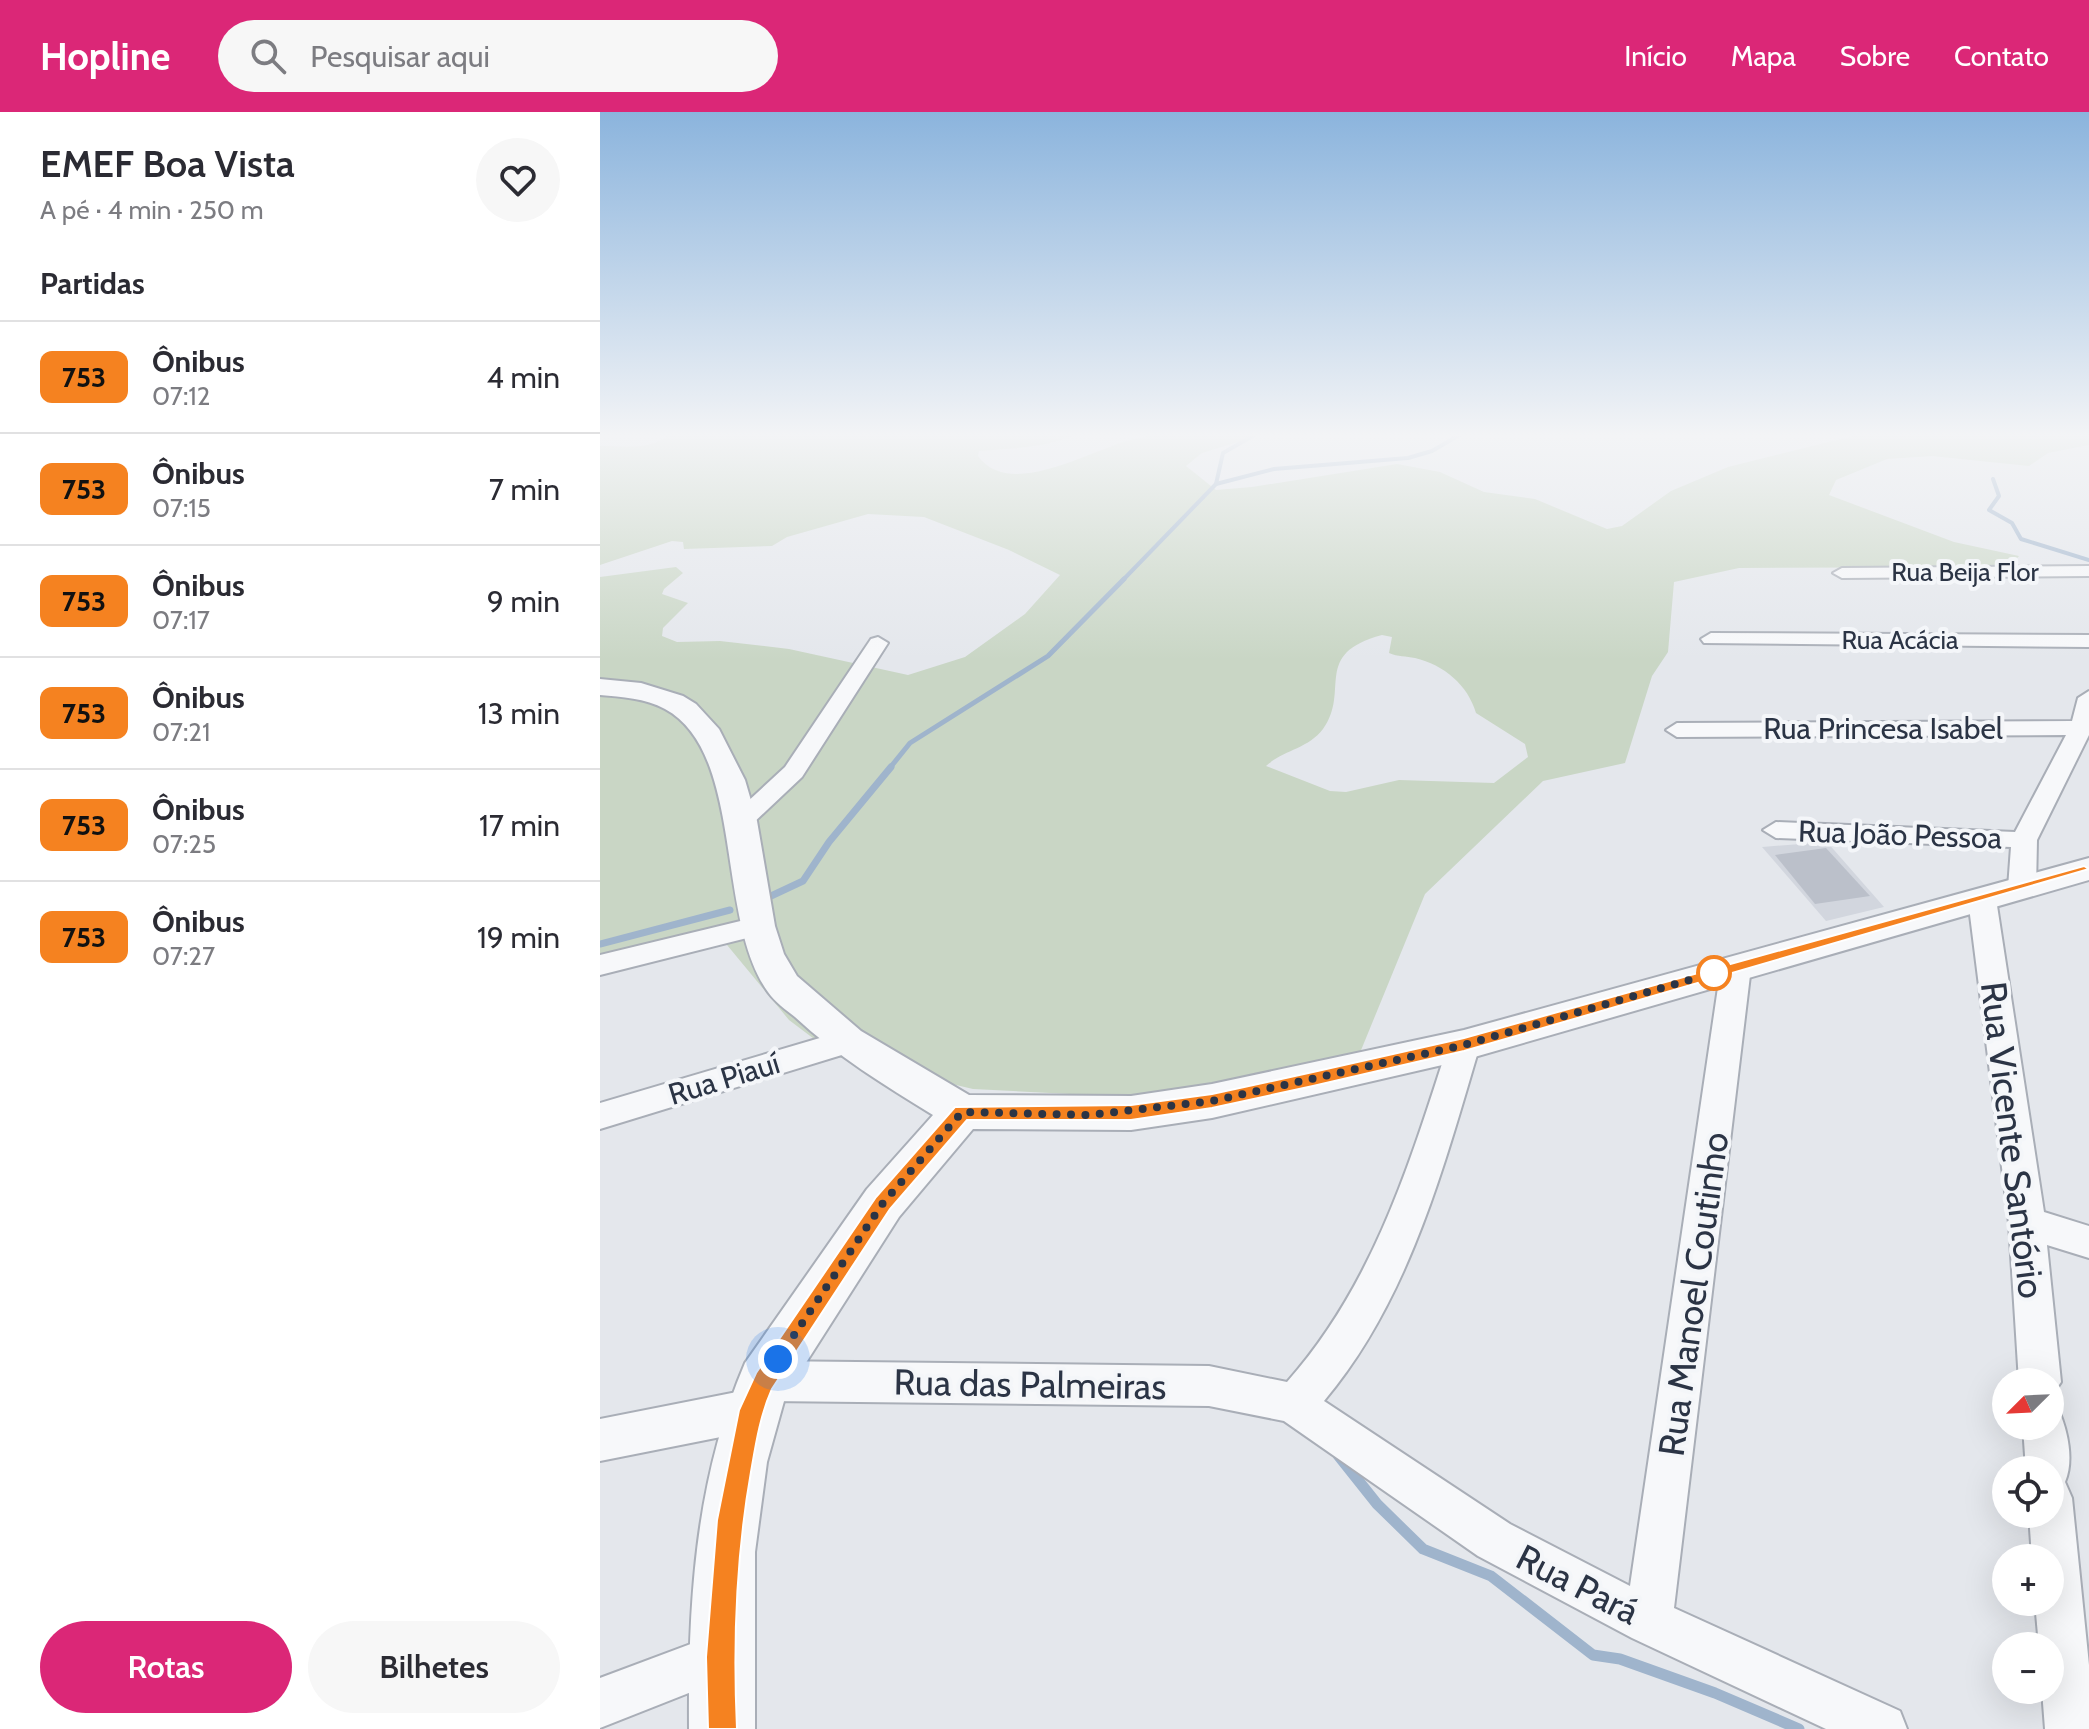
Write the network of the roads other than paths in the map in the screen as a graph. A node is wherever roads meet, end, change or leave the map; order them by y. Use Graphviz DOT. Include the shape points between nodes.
graph roads {
  1 [pos="2089,571"];
  2 [pos="1842,573"];
  3 [pos="1711,639"];
  4 [pos="2089,641"];
  5 [pos="878,643"];
  6 [pos="600,687"];
  7 [pos="2089,698"];
  8 [pos="2085,728"];
  9 [pos="1677,730"];
  10 [pos="741,821"];
  11 [pos="1776,830"];
  12 [pos="2024,840"];
  13 [pos="2089,869"];
  14 [pos="2022,888"];
  15 [pos="1982,899"];
  16 [pos="757,926"];
  17 [pos="600,965"];
  18 [pos="1736,967"];
  19 [pos="847,1042"];
  20 [pos="1464,1045"];
  21 [pos="962,1112"];
  22 [pos="600,1116"];
  23 [pos="2027,1223"];
  24 [pos="2089,1242"];
  25 [pos="2039,1368"];
  26 [pos="757,1396"];
  27 [pos="1295,1404"];
  28 [pos="600,1440"];
  29 [pos="2053,1528"];
  30 [pos="1649,1621"];
  31 [pos="720,1657"];
  32 [pos="600,1703"];
  33 [pos="722,1729"];
  34 [pos="1882,1729"];
  35 [pos="2070,1729"];
  1 -- 2 [label="street, Rua Beija Flor"];
  3 -- 4 [label="street, Rua Acácia"];
  5 -- 10 [label="street" via="794,772"];
  6 -- 10 [label="street" via="656,695 698,721 717,750"];
  7 -- 8 [label="street"];
  8 -- 9 [label="street, Rua Princesa Isabel"];
  8 -- 12 [label="street"];
  10 -- 16 [label="street"];
  11 -- 12 [label="street, Rua João Pessoa"];
  12 -- 14 [label="street"];
  13 -- 14 [label="street"];
  14 -- 15 [label="street"];
  15 -- 18 [label="street"];
  15 -- 23 [label="street, Rua Vicente Santório"];
  16 -- 17 [label="street"];
  16 -- 19 [label="street" via="783,985"];
  18 -- 20 [label="street"];
  18 -- 30 [label="street, Rua Manoel Coutinho"];
  19 -- 21 [label="street"];
  19 -- 22 [label="street, Rua Piauí"];
  20 -- 21 [label="street" via="1146,1111"];
  20 -- 27 [label="street" via="1411,1213 1337,1358"];
  21 -- 26 [label="street" via="883,1203"];
  23 -- 24 [label="street"];
  23 -- 25 [label="street, Rua Vicente Santório"];
  26 -- 27 [label="street, Rua das Palmeiras" via="1209,1386"];
  26 -- 28 [label="street, Rua das Palmeiras"];
  26 -- 31 [label="street" via="730,1520"];
  27 -- 30 [label="street, Rua Pará" via="1494,1540"];
  29 -- 35 [label="street"];
  30 -- 34 [label="street, Rua Pará"];
  31 -- 32 [label="street"];
  31 -- 33 [label="street"];
}
